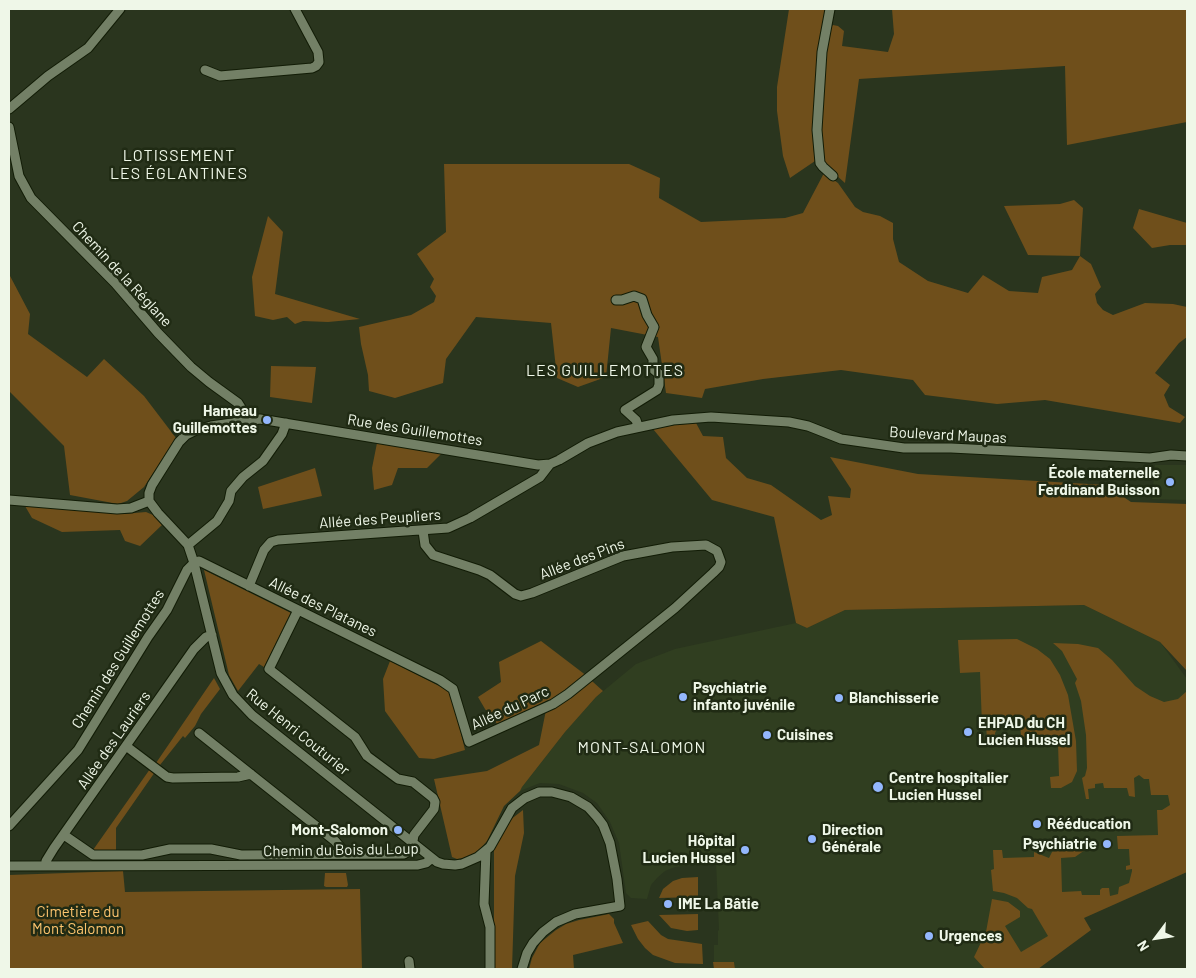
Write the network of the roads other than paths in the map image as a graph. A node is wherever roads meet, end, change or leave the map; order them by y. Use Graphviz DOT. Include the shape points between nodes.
graph roads {
  1 [pos="120,9"];
  2 [pos="295,9"];
  3 [pos="830,9"];
  4 [pos="205,70"];
  5 [pos="9,109"];
  6 [pos="9,127"];
  7 [pos="833,176"];
  8 [pos="616,300"];
  9 [pos="711,417"];
  10 [pos="244,420"];
  11 [pos="286,423"];
  12 [pos="638,426"];
  13 [pos="1187,456"];
  14 [pos="550,464"];
  15 [pos="9,500"];
  16 [pos="149,501"];
  17 [pos="423,531"];
  18 [pos="188,545"];
  19 [pos="194,563"];
  20 [pos="249,586"];
  21 [pos="298,610"];
  22 [pos="212,635"];
  23 [pos="594,673"];
  24 [pos="440,680"];
  25 [pos="199,733"];
  26 [pos="126,746"];
  27 [pos="251,774"];
  28 [pos="9,826"];
  29 [pos="64,835"];
  30 [pos="413,842"];
  31 [pos="486,851"];
  32 [pos="346,854"];
  33 [pos="432,858"];
  34 [pos="9,866"];
  35 [pos="47,866"];
  36 [pos="490,969"];
  37 [pos="522,969"];
  1 -- 5 [label="street" via="88,48"];
  2 -- 4 [label="street" via="318,52 316,66 220,76"];
  3 -- 7 [label="street" via="822,52 817,130 820,163"];
  6 -- 10 [label="street, Chemin de la Réglane" via="20,176 31,198 115,283 191,367 238,403"];
  8 -- 12 [label="street" via="634,296 642,299 654,327 646,347 653,359 653,369 659,374 659,385 657,390 625,410"];
  9 -- 12 [label="street, Rue des Guillemottes"];
  9 -- 13 [label="street, Boulevard Maupas" via="789,422 847,441 904,448 1150,458"];
  10 -- 11 [label="street, Rue des Guillemottes"];
  10 -- 16 [label="street, Rue des Guillemottes" via="186,435 152,485"];
  11 -- 14 [label="street, Rue des Guillemottes" via="529,464"];
  11 -- 18 [label="street" via="263,461 231,490 229,501 216,521"];
  12 -- 14 [label="street, Rue des Guillemottes" via="604,436"];
  14 -- 17 [label="street, Allée des Peupliers" via="540,477 462,523"];
  15 -- 16 [label="street" via="117,509"];
  16 -- 18 [label="street"];
  17 -- 20 [label="street, Allée des Peupliers" via="271,542 264,550"];
  17 -- 23 [label="street, Allée des Pins" via="425,545 433,555 490,575 521,596 632,554 696,544 717,551 721,562 713,574"];
  18 -- 19 [label="street"];
  19 -- 20 [label="street, Allée des Platanes" via="199,561"];
  19 -- 22 [label="street, Rue Henri Couturier"];
  19 -- 28 [label="street, Chemin des Guillemottes" via="78,750"];
  20 -- 21 [label="street, Allée des Platanes"];
  21 -- 24 [label="street, Allée des Platanes"];
  21 -- 30 [label="street" via="269,669 355,737 367,756 398,779 412,782 431,796 435,802 434,809 414,835"];
  22 -- 26 [label="street, Allée des Lauriers" via="194,649"];
  22 -- 30 [label="street, Rue Henri Couturier" via="226,686 241,706"];
  23 -- 24 [label="street, Allée du Parc" via="552,704 470,742 453,689"];
  25 -- 27 [label="street"];
  26 -- 27 [label="street" via="172,778"];
  26 -- 29 [label="street, Allée des Lauriers"];
  27 -- 32 [label="street" via="336,841"];
  29 -- 32 [label="street" via="94,855 142,855 170,849 211,849 241,855"];
  29 -- 35 [label="street, Allée des Lauriers" via="46,861"];
  30 -- 32 [label="street" via="411,849 404,854"];
  30 -- 33 [label="street, Rue Henri Couturier"];
  31 -- 33 [label="street, Chemin du Bois du Loup" via="454,865"];
  31 -- 36 [label="street" via="484,904 490,927"];
  31 -- 37 [label="street, Chemin du Bois du Loup" via="508,813 525,798 546,791 571,797 588,808 606,832 616,868 620,906 575,914 556,922 533,943"];
  33 -- 35 [label="street, Chemin du Bois du Loup" via="418,865"];
  34 -- 35 [label="street, Chemin du Bois du Loup"];
}
